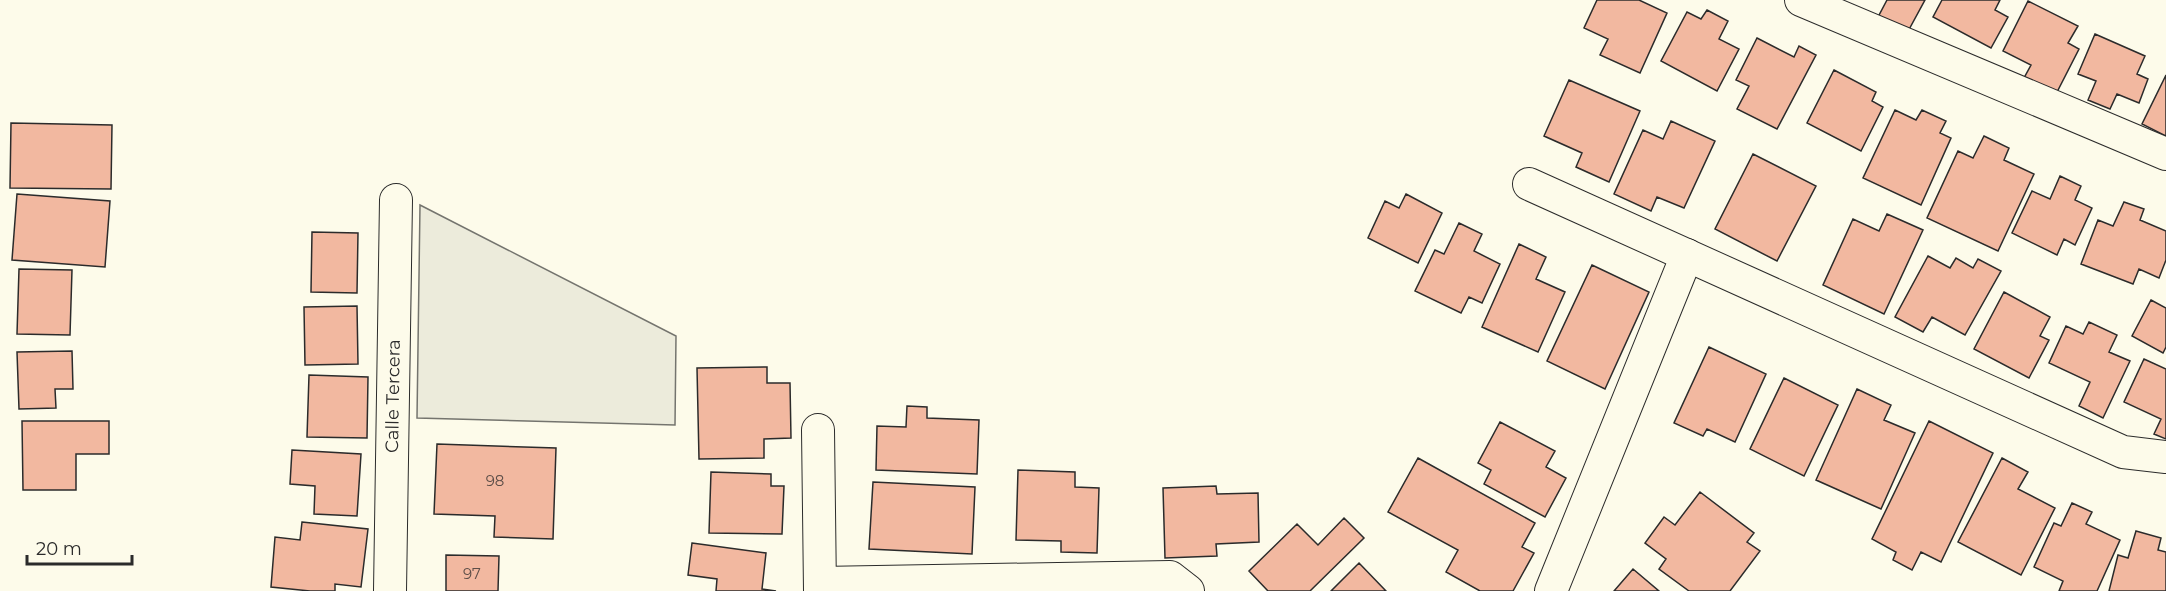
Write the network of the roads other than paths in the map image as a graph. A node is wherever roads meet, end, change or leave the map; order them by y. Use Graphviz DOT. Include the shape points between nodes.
graph roads {
  1 [pos="1801,0"];
  2 [pos="2166,154"];
  3 [pos="1529,184"];
  4 [pos="396,200"];
  5 [pos="1687,255"];
  6 [pos="818,429"];
  7 [pos="2166,457"];
  8 [pos="820,587"];
  9 [pos="390,591"];
  10 [pos="1188,591"];
  11 [pos="1551,591"];
  1 -- 2 [label="street"];
  3 -- 5 [label="street"];
  4 -- 9 [label="street, Calle Tercera"];
  5 -- 7 [label="street" via="2123,452"];
  5 -- 11 [label="street"];
  6 -- 8 [label="street"];
  8 -- 10 [label="street" via="1170,577"];
}
